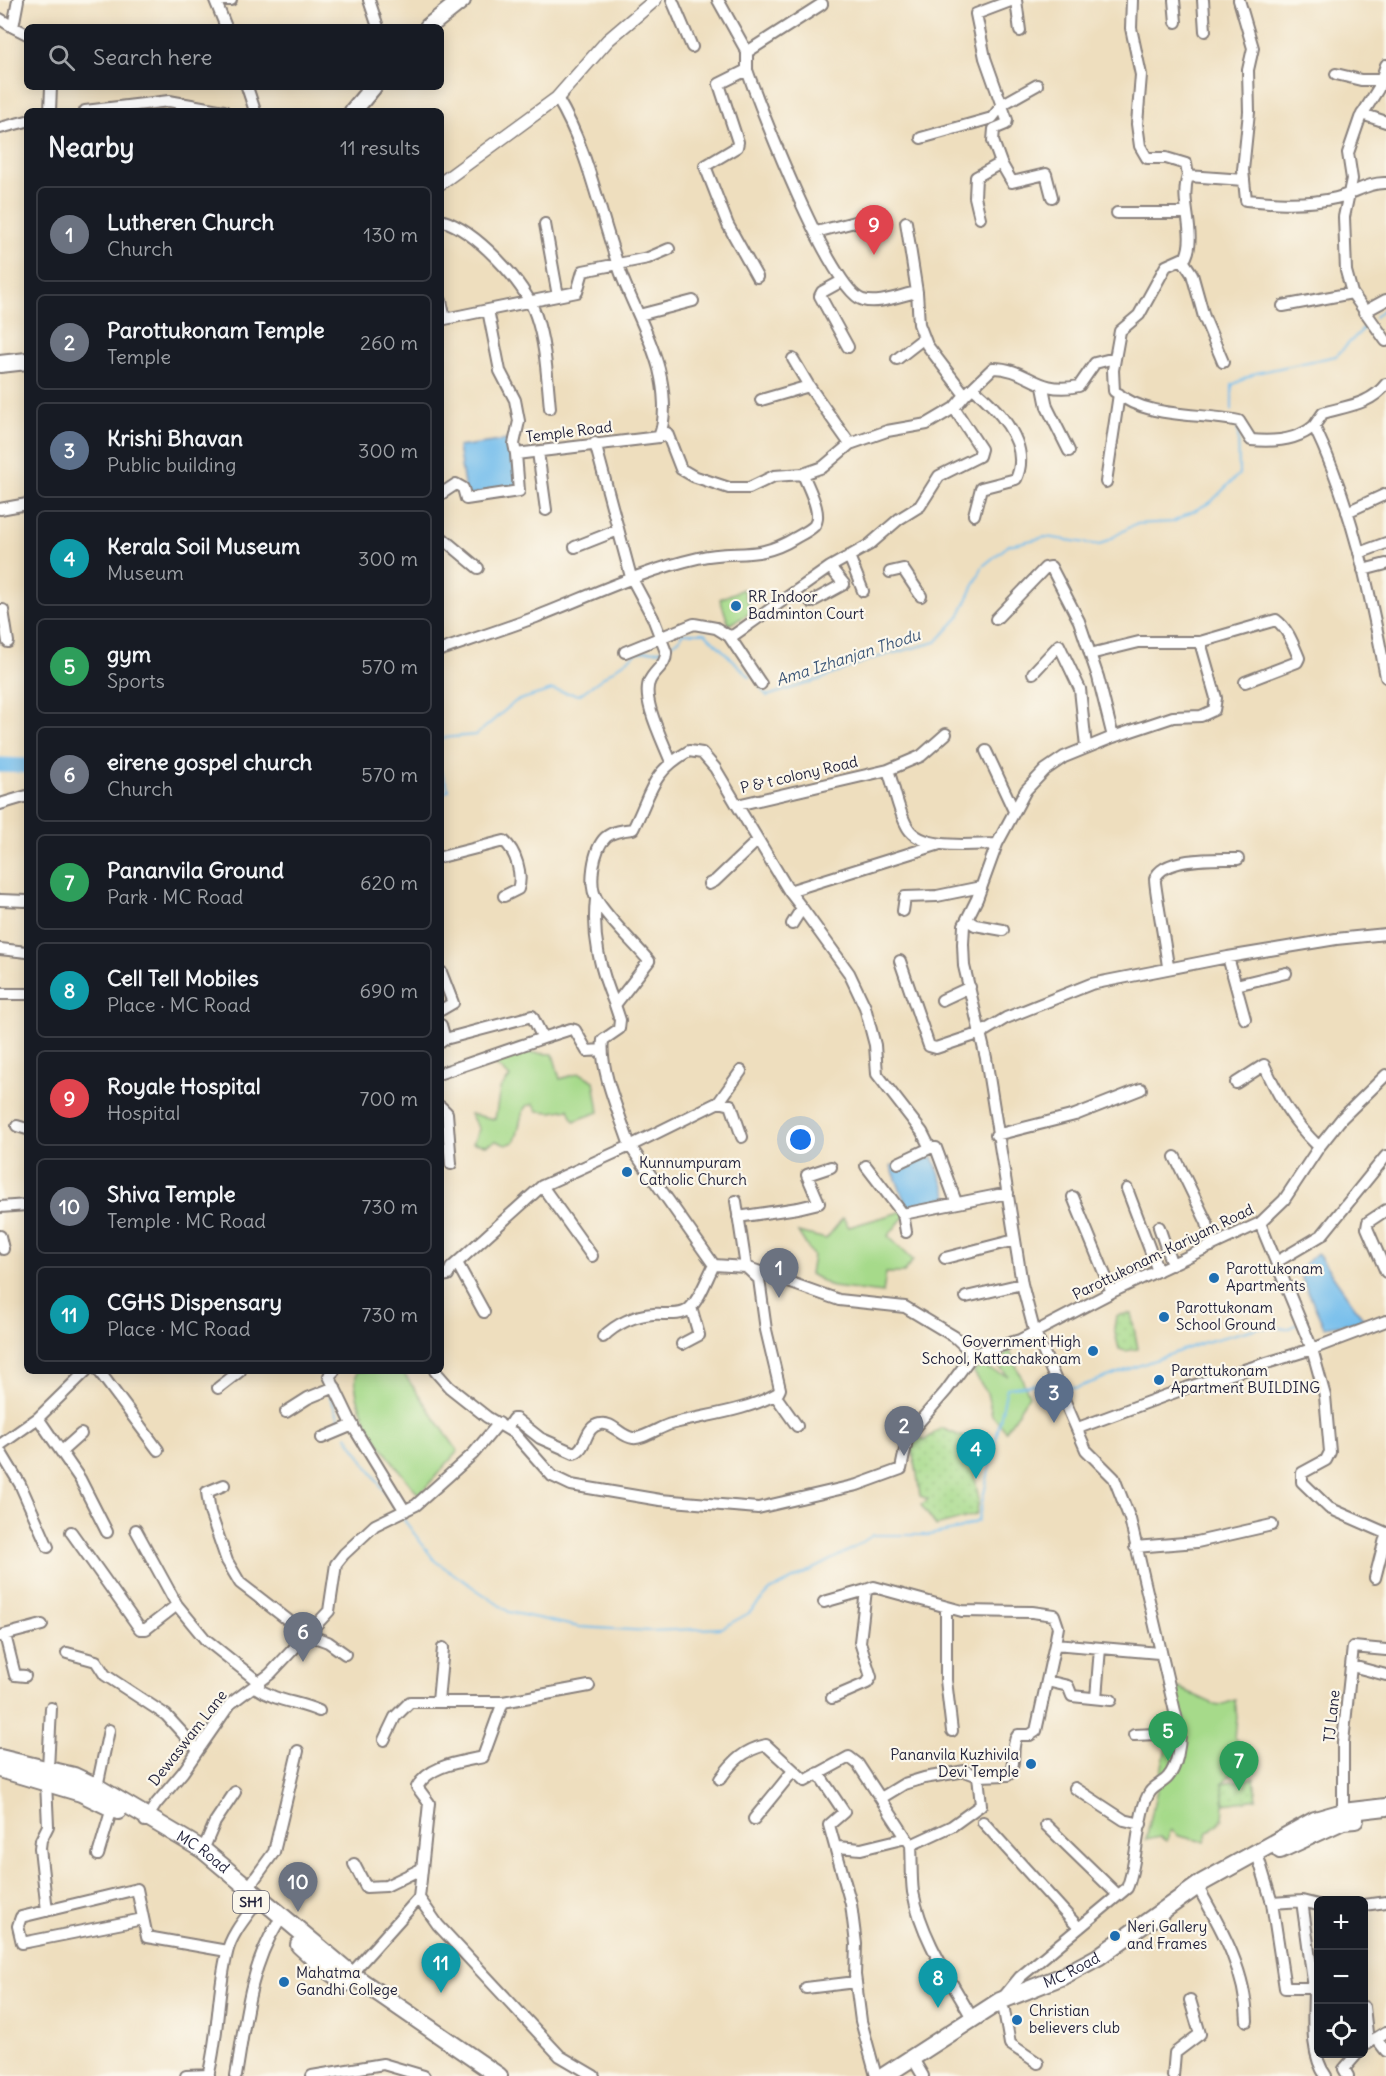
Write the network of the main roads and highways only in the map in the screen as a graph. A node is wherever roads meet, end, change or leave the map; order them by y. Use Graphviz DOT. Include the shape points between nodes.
graph roads {
  1 [pos="462,0"];
  2 [pos="432,24"];
  3 [pos="370,90"];
  4 [pos="356,108"];
  5 [pos="24,354"];
  6 [pos="0,356"];
  7 [pos="24,361"];
  8 [pos="0,364"];
  9 [pos="0,1758"];
  10 [pos="0,1769"];
  11 [pos="47,1776"];
  12 [pos="1386,1807"];
  13 [pos="1386,1816"];
  14 [pos="1343,1817"];
  15 [pos="146,1820"];
  16 [pos="254,1897"];
  17 [pos="1002,2006"];
  18 [pos="920,2070"];
  19 [pos="480,2076"];
  20 [pos="499,2076"];
  21 [pos="884,2076"];
  22 [pos="898,2076"];
  1 -- 2 [label="main road"];
  3 -- 4 [label="main road"];
  5 -- 6 [label="main road"];
  7 -- 8 [label="main road"];
  9 -- 11 [label="main road, MC Road / SH1"];
  10 -- 11 [label="main road, MC Road / SH1"];
  11 -- 15 [label="main road, MC Road / SH1"];
  11 -- 15 [label="main road, MC Road / SH1" via="97,1787"];
  12 -- 14 [label="main road, MC Road"];
  13 -- 14 [label="main road, MC Road"];
  14 -- 17 [label="main road, MC Road" via="1200,1891 1087,1973"];
  14 -- 17 [label="main road, MC Road" via="1315,1820 1203,1882 1092,1961"];
  15 -- 16 [label="main road, MC Road / SH1"];
  15 -- 16 [label="main road, MC Road / SH1" via="203,1851"];
  16 -- 19 [label="main road, MC Road / SH1" via="323,1967"];
  16 -- 20 [label="main road, MC Road / SH1" via="351,1974"];
  17 -- 18 [label="main road, MC Road"];
  17 -- 21 [label="main road, MC Road" via="972,2018"];
  18 -- 22 [label="main road, MC Road"];
}
